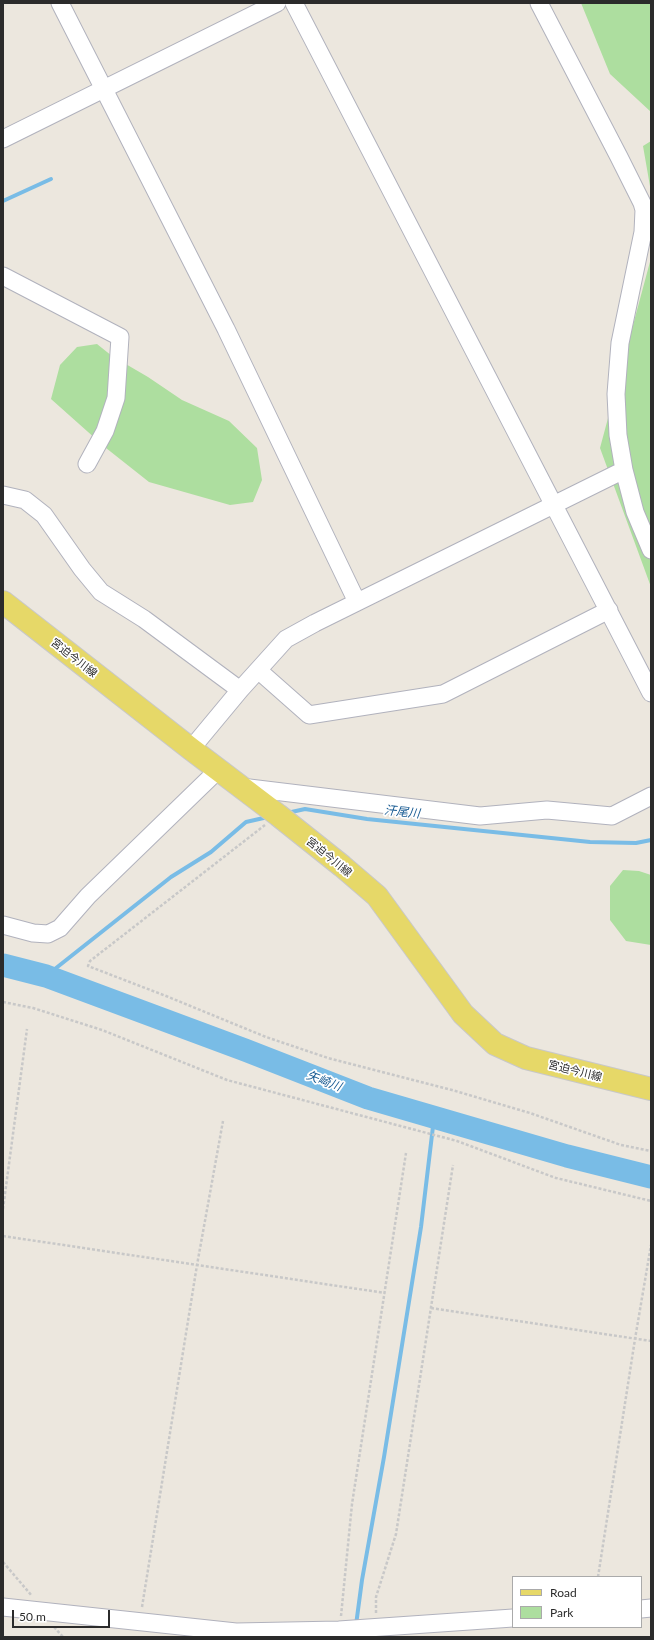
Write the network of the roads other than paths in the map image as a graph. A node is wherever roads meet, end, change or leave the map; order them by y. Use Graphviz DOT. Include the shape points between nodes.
graph roads {
  1 [pos="60,3"];
  2 [pos="277,3"];
  3 [pos="294,3"];
  4 [pos="539,3"];
  5 [pos="104,89"];
  6 [pos="3,139"];
  7 [pos="3,276"];
  8 [pos="87,464"];
  9 [pos="624,470"];
  10 [pos="3,495"];
  11 [pos="555,505"];
  12 [pos="651,550"];
  13 [pos="3,602"];
  14 [pos="357,602"];
  15 [pos="608,610"];
  16 [pos="258,670"];
  17 [pos="240,690"];
  18 [pos="651,693"];
  19 [pos="191,749"];
  20 [pos="218,770"];
  21 [pos="241,787"];
  22 [pos="651,796"];
  23 [pos="3,925"];
  24 [pos="651,1089"];
  25 [pos="3,1607"];
  26 [pos="512,1618"];
  27 [pos="448,1630"];
  28 [pos="340,1634"];
  1 -- 5 [label="street"];
  2 -- 5 [label="street"];
  3 -- 11 [label="street"];
  4 -- 9 [label="street" via="644,210 643,232 620,343 616,394 618,435"];
  5 -- 6 [label="street"];
  5 -- 14 [label="street" via="226,328"];
  7 -- 8 [label="street" via="120,337 116,398 105,431"];
  9 -- 11 [label="street"];
  9 -- 12 [label="street" via="635,512"];
  10 -- 17 [label="street" via="25,500 44,515 101,592 144,619"];
  11 -- 14 [label="street"];
  11 -- 15 [label="street"];
  13 -- 19 [label="main road, 宮迫今川線"];
  14 -- 16 [label="street" via="286,639"];
  15 -- 16 [label="street" via="443,694 309,715"];
  15 -- 18 [label="street"];
  16 -- 17 [label="street"];
  17 -- 19 [label="street"];
  19 -- 20 [label="main road, 宮迫今川線"];
  20 -- 21 [label="main road, 宮迫今川線"];
  20 -- 23 [label="street" via="88,896 60,928 48,934"];
  21 -- 22 [label="street" via="480,816 547,810 612,816"];
  21 -- 24 [label="main road, 宮迫今川線" via="377,896 463,1014 495,1044 526,1058"];
  25 -- 28 [label="street" via="236,1632"];
  26 -- 27 [label="street"];
  27 -- 28 [label="street" via="377,1628"];
}
